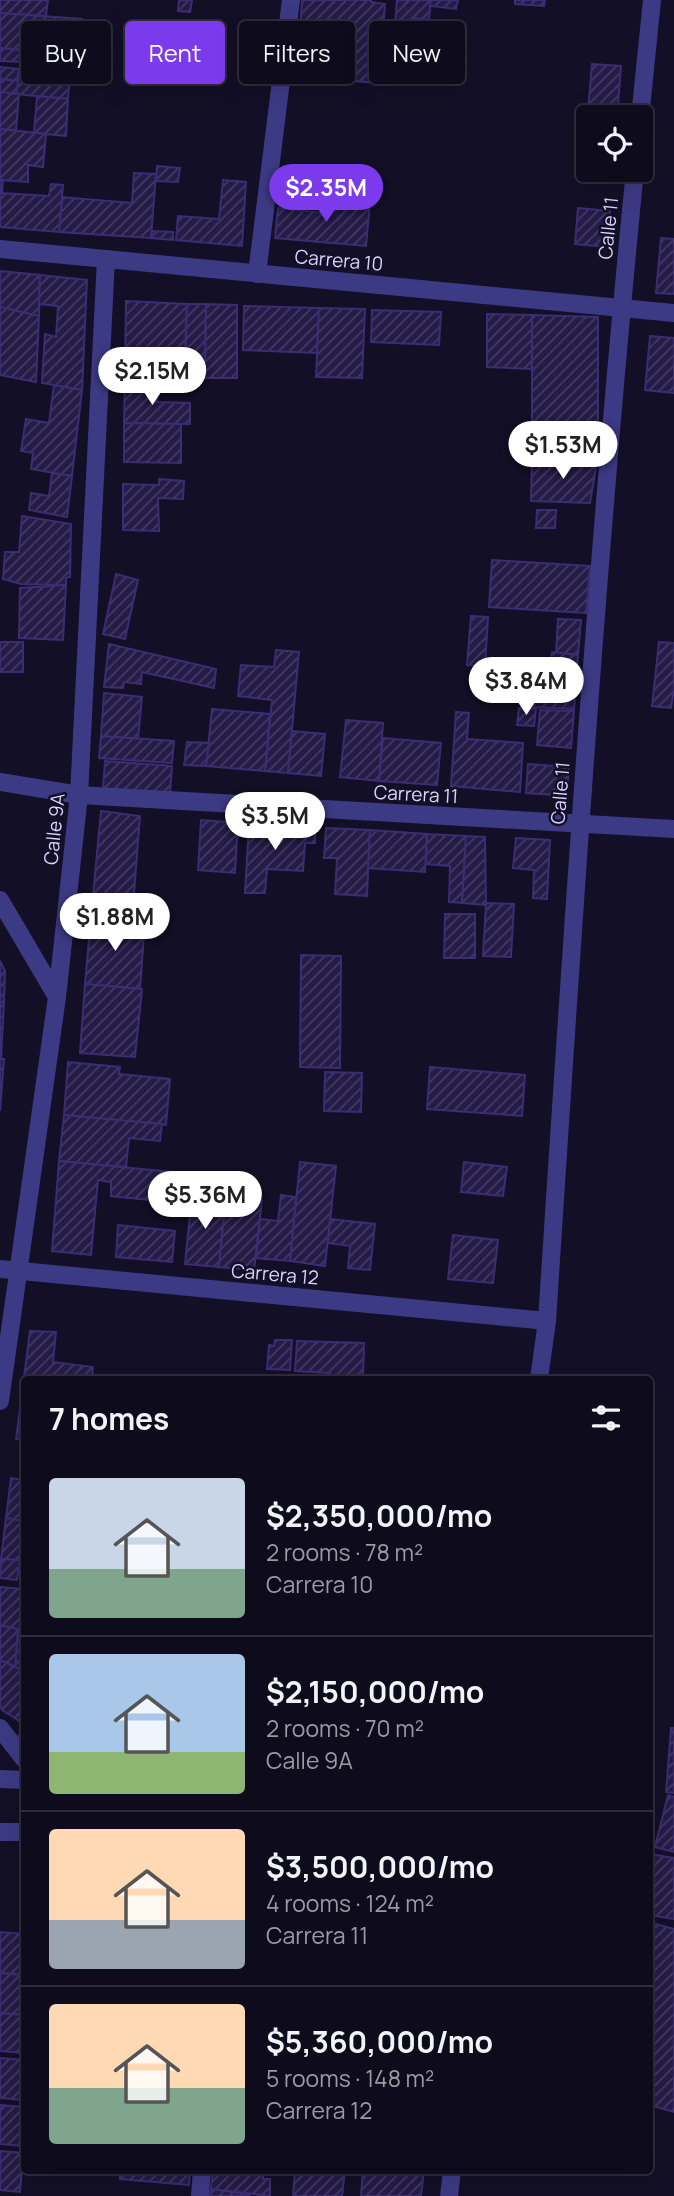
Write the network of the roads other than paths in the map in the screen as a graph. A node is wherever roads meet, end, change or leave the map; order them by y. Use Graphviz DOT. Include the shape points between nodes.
graph roads {
  1 [pos="291,0"];
  2 [pos="652,0"];
  3 [pos="641,105"];
  4 [pos="634,182"];
  5 [pos="0,249"];
  6 [pos="106,259"];
  7 [pos="257,274"];
  8 [pos="622,308"];
  9 [pos="674,313"];
  10 [pos="0,782"];
  11 [pos="79,795"];
  12 [pos="579,824"];
  13 [pos="674,829"];
  14 [pos="0,900"];
  15 [pos="57,997"];
  16 [pos="9,1270"];
  17 [pos="547,1321"];
  18 [pos="540,1376"];
  19 [pos="0,1401"];
  20 [pos="0,1728"];
  21 [pos="21,1755"];
  22 [pos="0,1779"];
  23 [pos="21,1780"];
  24 [pos="0,1832"];
  25 [pos="21,1832"];
  26 [pos="202,2174"];
  27 [pos="452,2174"];
  28 [pos="200,2196"];
  29 [pos="449,2196"];
  1 -- 7 [label="street"];
  2 -- 3 [label="street"];
  4 -- 8 [label="street, Calle 11"];
  5 -- 6 [label="street, Carrera 10"];
  6 -- 7 [label="street, Carrera 10"];
  6 -- 11 [label="street, Calle 9A"];
  7 -- 8 [label="street, Carrera 10"];
  8 -- 9 [label="street, Carrera 10"];
  8 -- 12 [label="street, Calle 11"];
  10 -- 11 [label="street, Carrera 11"];
  11 -- 12 [label="street, Carrera 11"];
  11 -- 15 [label="street, Calle 9A"];
  12 -- 13 [label="street, Carrera 11"];
  12 -- 17 [label="street, Calle 11"];
  14 -- 15 [label="street"];
  15 -- 16 [label="street, Calle 9A"];
  16 -- 17 [label="street, Carrera 12"];
  16 -- 19 [label="street, Calle 9A"];
  17 -- 18 [label="street, Calle 11"];
  20 -- 21 [label="street"];
  22 -- 23 [label="street"];
  24 -- 25 [label="street"];
  26 -- 28 [label="street"];
  27 -- 29 [label="street"];
}
